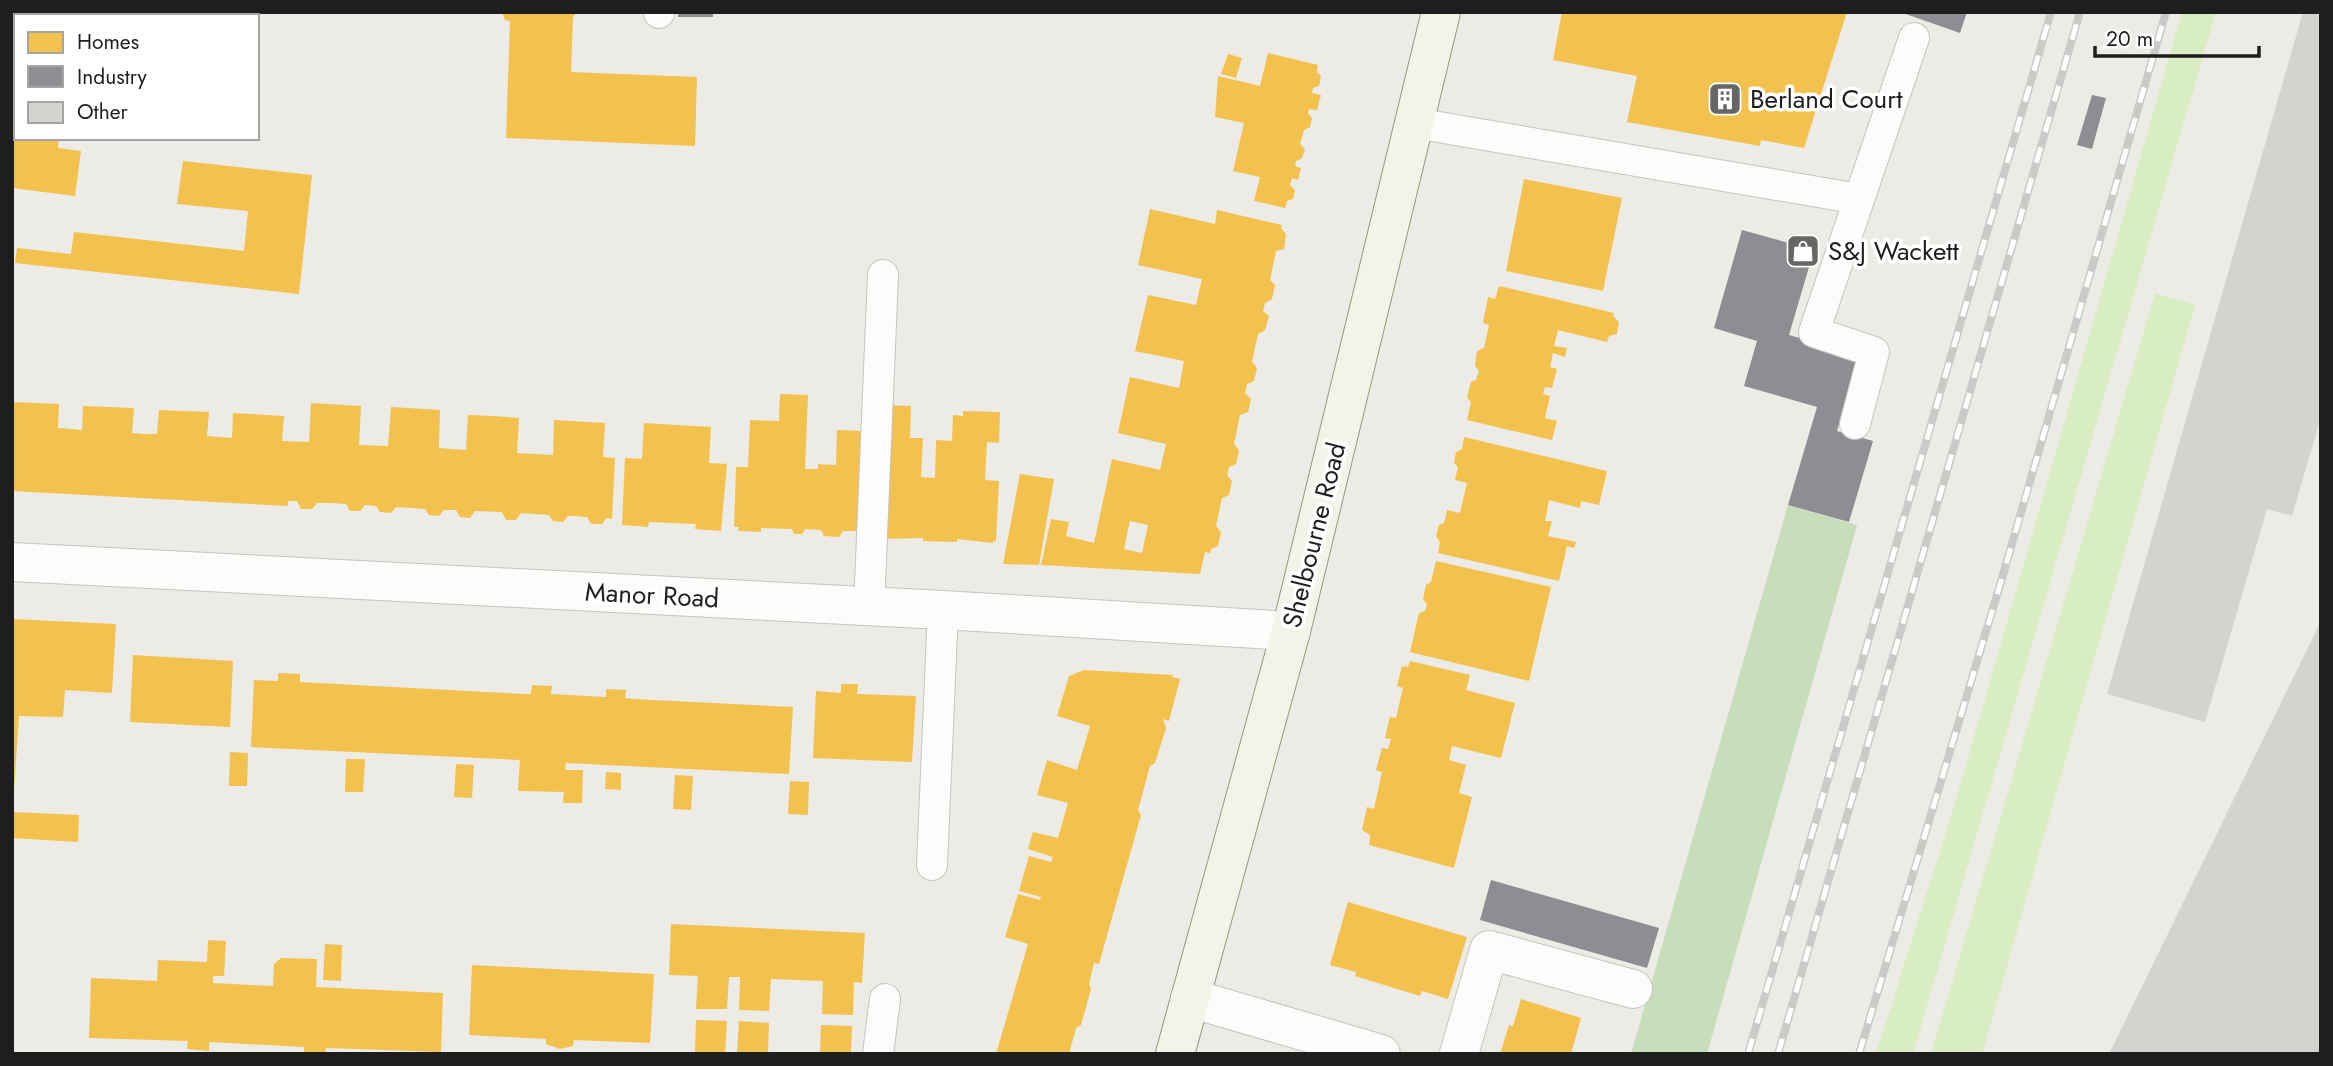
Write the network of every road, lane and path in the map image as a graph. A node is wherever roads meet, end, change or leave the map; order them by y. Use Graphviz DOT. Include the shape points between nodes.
graph roads {
  1 [pos="1441,12"];
  2 [pos="1914,38"];
  3 [pos="1415,123"];
  4 [pos="1860,199"];
  5 [pos="883,275"];
  6 [pos="1855,424"];
  7 [pos="12,562"];
  8 [pos="869,607"];
  9 [pos="943,610"];
  10 [pos="1291,631"];
  11 [pos="932,865"];
  12 [pos="1633,989"];
  13 [pos="1190,998"];
  14 [pos="884,999"];
  15 [pos="878,1054"];
  16 [pos="1175,1054"];
  17 [pos="1381,1054"];
  18 [pos="1459,1054"];
  1 -- 3 [label="street, Shelbourne Road"];
  2 -- 4 [label="lane"];
  3 -- 4 [label="lane"];
  3 -- 10 [label="street, Shelbourne Road"];
  4 -- 6 [label="lane" via="1814,332 1874,352"];
  5 -- 8 [label="lane"];
  7 -- 8 [label="street, Manor Road"];
  8 -- 9 [label="street, Manor Road"];
  9 -- 10 [label="street, Manor Road"];
  9 -- 11 [label="lane"];
  10 -- 13 [label="street, Shelbourne Road"];
  12 -- 18 [label="street" via="1489,950"];
  13 -- 16 [label="street, Shelbourne Road"];
  13 -- 17 [label="street"];
  14 -- 15 [label="lane"];
}
